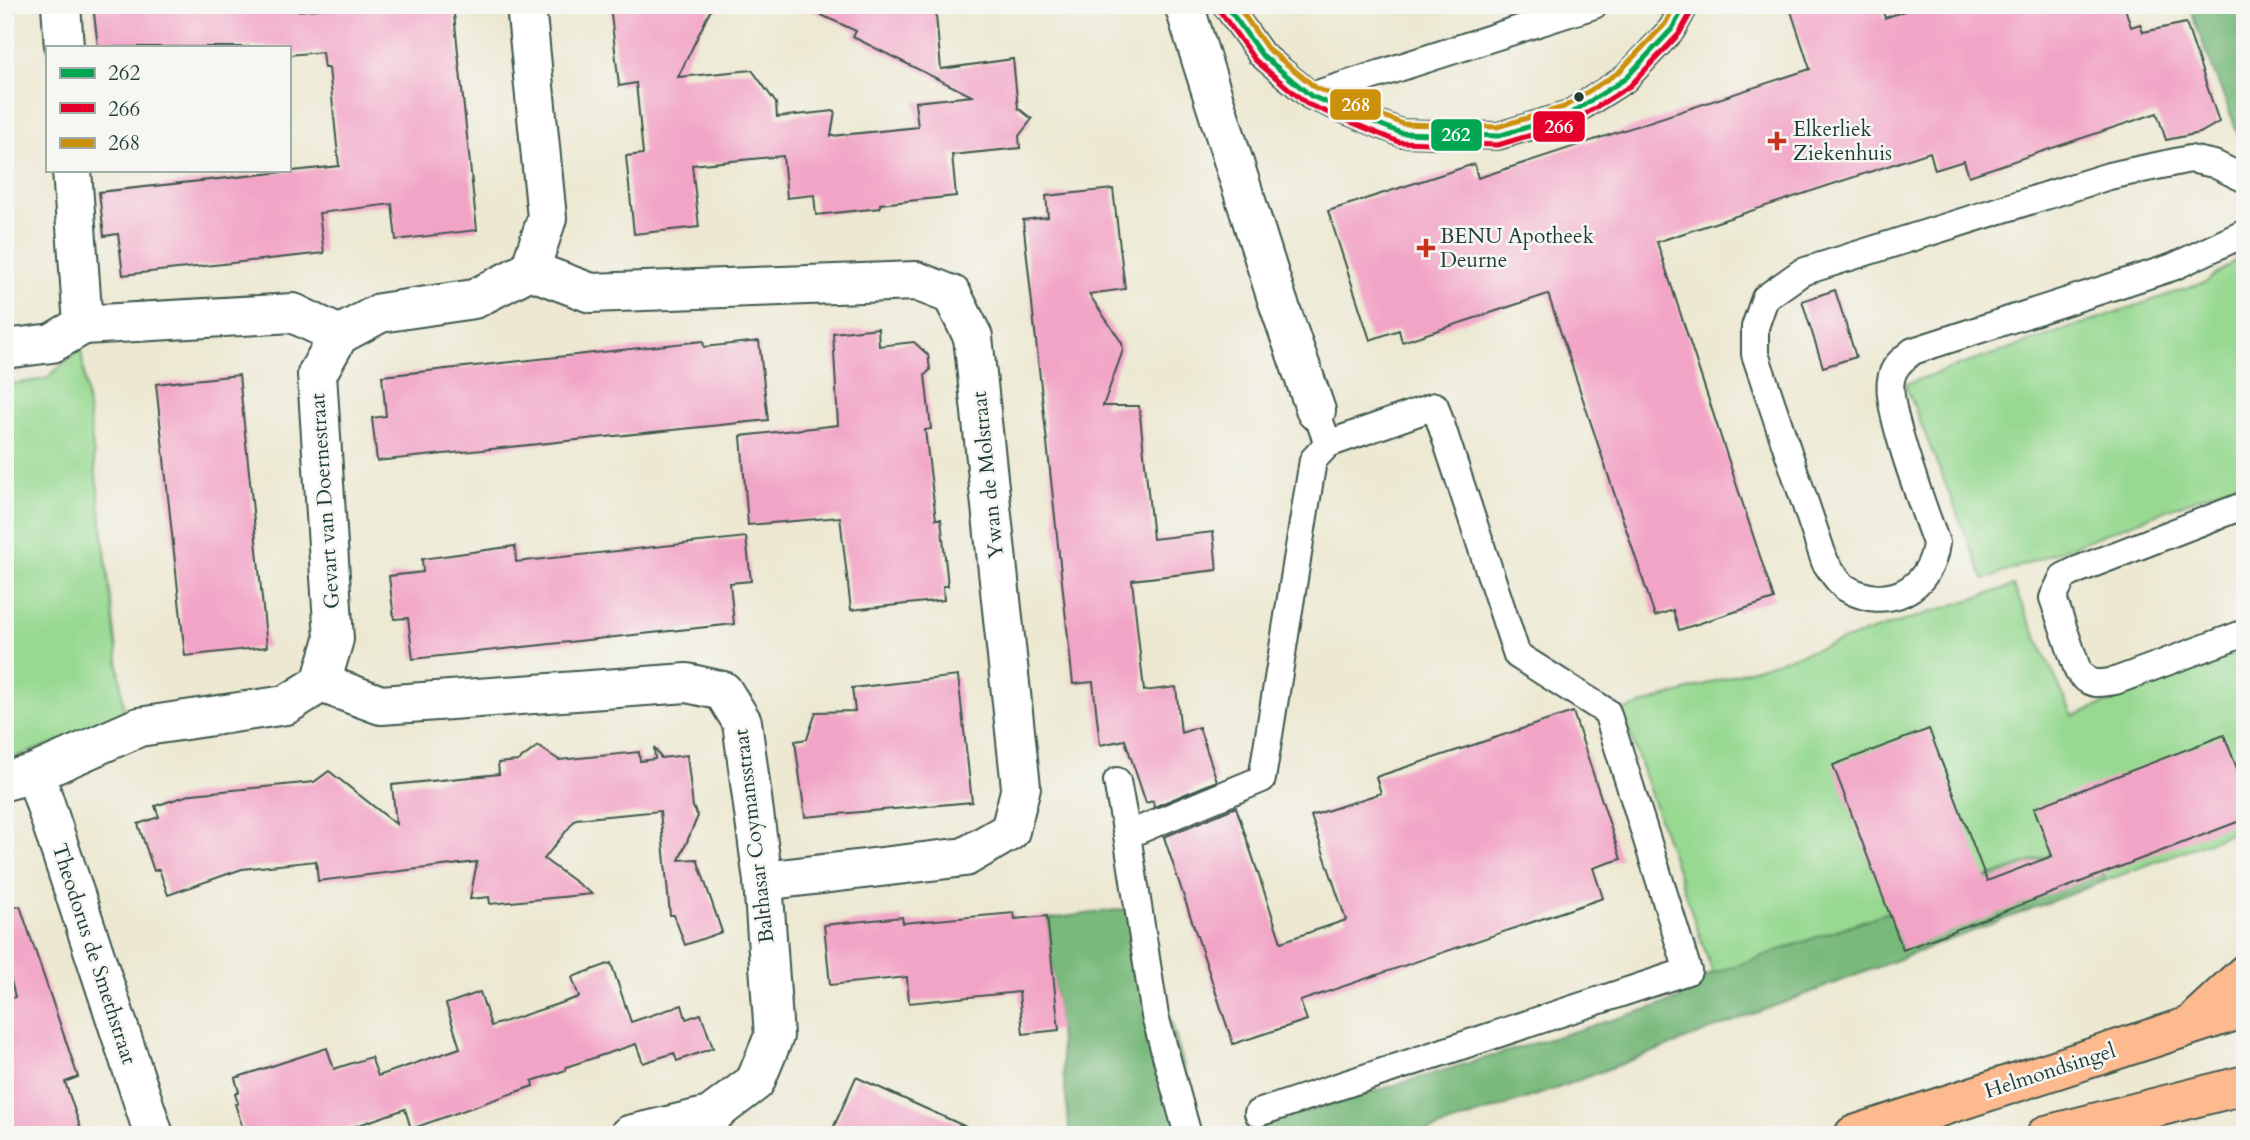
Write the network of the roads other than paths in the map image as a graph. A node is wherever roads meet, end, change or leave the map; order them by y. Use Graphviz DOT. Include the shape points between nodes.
graph roads {
  1 [pos="61,5"];
  2 [pos="526,5"];
  3 [pos="1184,5"];
  4 [pos="1226,5"];
  5 [pos="1594,5"];
  6 [pos="1685,5"];
  7 [pos="64,46"];
  8 [pos="1311,96"];
  9 [pos="72,172"];
  10 [pos="2245,179"];
  11 [pos="2245,233"];
  12 [pos="530,270"];
  13 [pos="83,325"];
  14 [pos="339,335"];
  15 [pos="5,349"];
  16 [pos="1322,428"];
  17 [pos="2245,505"];
  18 [pos="2245,633"];
  19 [pos="321,683"];
  20 [pos="20,777"];
  21 [pos="1117,780"];
  22 [pos="1127,835"];
  23 [pos="763,881"];
  24 [pos="2245,974"];
  25 [pos="2245,1008"];
  26 [pos="2189,1026"];
  27 [pos="2245,1085"];
  28 [pos="1258,1114"];
  29 [pos="154,1135"];
  30 [pos="629,1135"];
  31 [pos="1188,1135"];
  32 [pos="1854,1135"];
  33 [pos="2046,1135"];
  1 -- 7 [label="street"];
  2 -- 12 [label="street" via="547,218"];
  3 -- 16 [label="street"];
  4 -- 8 [label="lane" via="1261,54"];
  5 -- 8 [label="lane"];
  6 -- 8 [label="lane" via="1672,29 1625,79 1568,115 1498,136 1401,133"];
  9 -- 13 [label="street"];
  10 -- 11 [label="lane" via="2214,164 2190,159 2109,176 1802,272 1765,298 1755,327 1755,354 1825,562 1843,587 1870,598 1899,595 1925,578 1934,561 1936,543 1893,411 1890,381 1897,363 1913,351 2173,267"];
  12 -- 14 [label="street" via="474,299 380,313"];
  12 -- 23 [label="street, Ywan de Molstraat" via="591,293 916,281 952,295 974,337 1021,787 1010,831 965,857"];
  13 -- 14 [label="street" via="293,313"];
  13 -- 15 [label="street" via="52,343"];
  14 -- 19 [label="street, Gevart van Doernestraat" via="317,374 334,639"];
  16 -- 22 [label="lane" via="1262,779"];
  16 -- 28 [label="lane" via="1435,406 1517,655 1607,712 1688,971"];
  17 -- 18 [label="lane" via="2077,570 2063,577 2053,598 2078,671 2095,685"];
  19 -- 20 [label="street" via="286,705 139,727"];
  19 -- 23 [label="street, Balthasar Coymansstraat" via="381,705 687,682 723,691 742,722"];
  20 -- 29 [label="street, Theodorus de Smethstraat"];
  21 -- 22 [label="lane"];
  22 -- 31 [label="lane" via="1155,1016"];
  23 -- 30 [label="street, Balthasar Coymansstraat" via="774,1036 755,1082 710,1116"];
  24 -- 26 [label="main road"];
  25 -- 26 [label="main road, Helmondsingel"];
  26 -- 32 [label="main road, Helmondsingel"];
  27 -- 33 [label="main road"];
}
